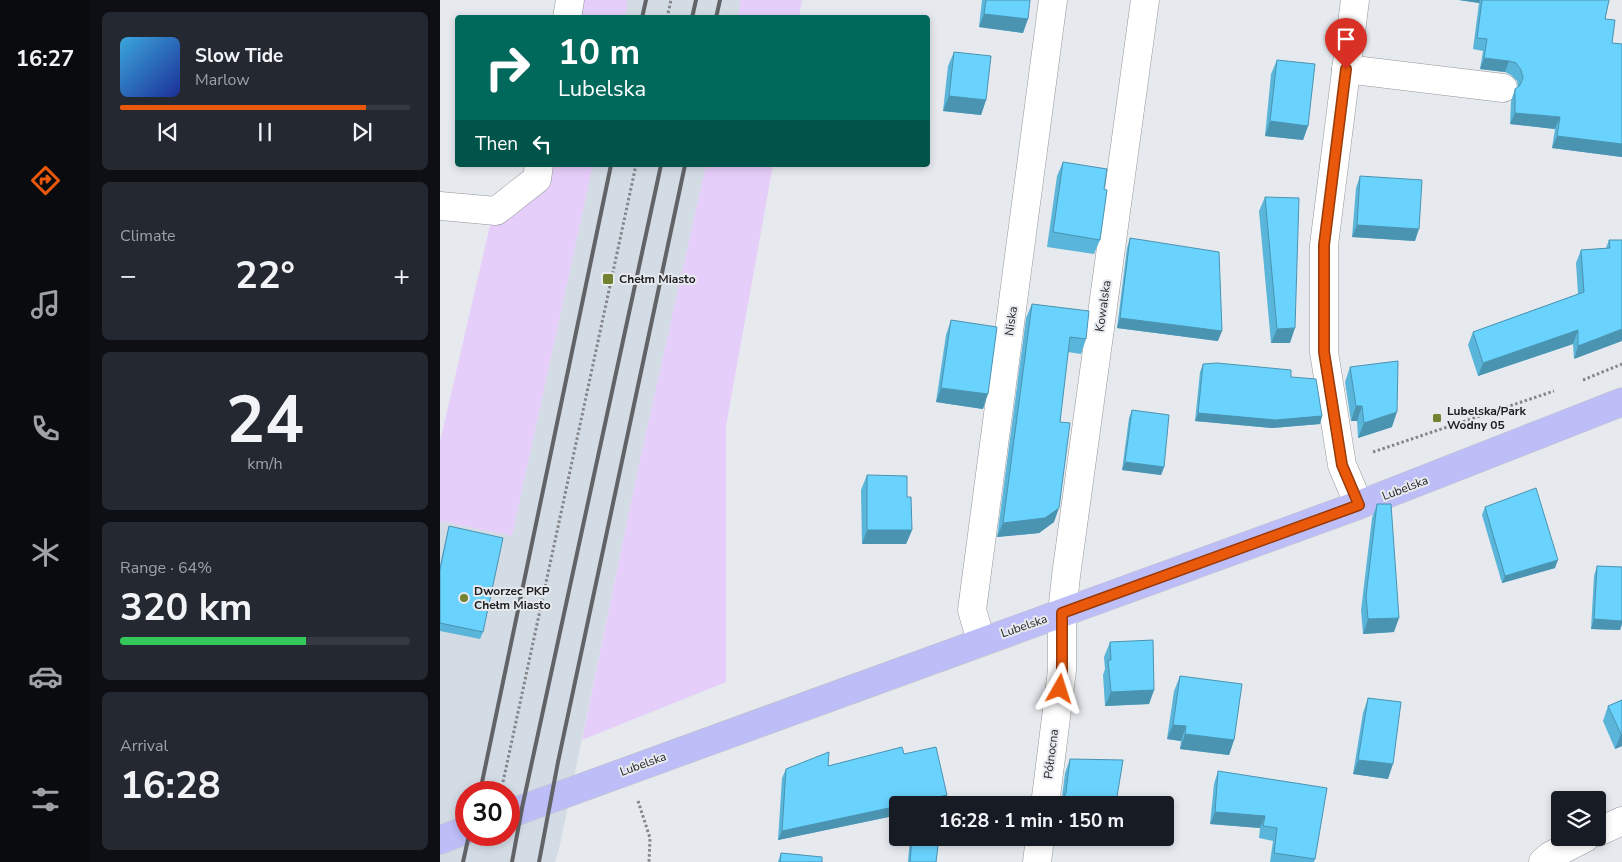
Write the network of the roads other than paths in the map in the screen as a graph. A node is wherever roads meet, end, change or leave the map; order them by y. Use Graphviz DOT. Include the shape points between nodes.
graph roads {
  1 [pos="570,0"];
  2 [pos="1053,0"];
  3 [pos="1145,0"];
  4 [pos="1355,0"];
  5 [pos="568,15"];
  6 [pos="1346,69"];
  7 [pos="1503,88"];
  8 [pos="539,167"];
  9 [pos="440,206"];
  10 [pos="1622,402"];
  11 [pos="1359,505"];
  12 [pos="1062,613"];
  13 [pos="981,642"];
  14 [pos="1045,796"];
  15 [pos="520,810"];
  16 [pos="1622,821"];
  17 [pos="1606,828"];
  18 [pos="455,834"];
  19 [pos="440,840"];
  20 [pos="1039,846"];
  21 [pos="1569,846"];
  22 [pos="1037,862"];
  23 [pos="1543,862"];
  1 -- 5 [label="street"];
  2 -- 13 [label="street, Niska" via="972,610"];
  3 -- 12 [label="street, Kowalska"];
  4 -- 6 [label="street"];
  6 -- 7 [label="street"];
  6 -- 11 [label="street" via="1324,245 1324,352 1342,465"];
  8 -- 9 [label="street" via="537,178 496,211"];
  10 -- 11 [label="main road, Lubelska"];
  11 -- 12 [label="main road, Lubelska"];
  12 -- 13 [label="main road, Lubelska"];
  12 -- 14 [label="street, Północna" via="1062,670"];
  13 -- 15 [label="main road, Lubelska"];
  16 -- 17 [label="street"];
  18 -- 19 [label="main road"];
  20 -- 22 [label="street"];
  21 -- 23 [label="street"];
}
